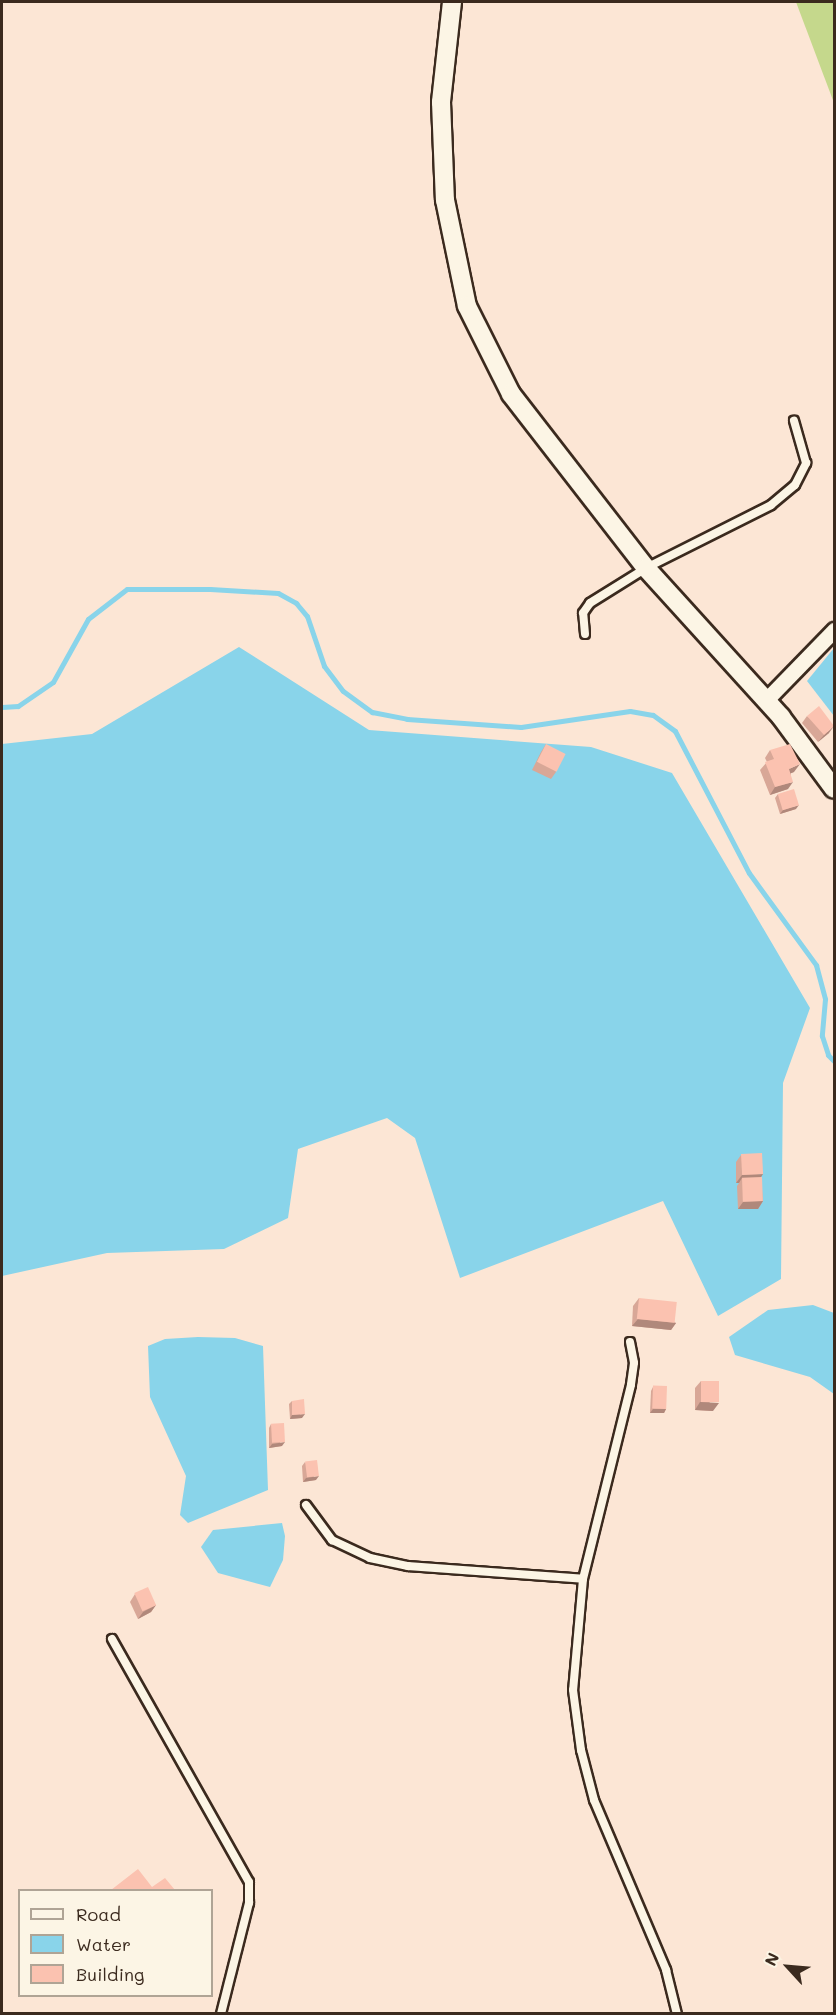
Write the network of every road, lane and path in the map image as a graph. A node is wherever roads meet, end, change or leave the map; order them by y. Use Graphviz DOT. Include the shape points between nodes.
graph roads {
  1 [pos="452,2"];
  2 [pos="794,421"];
  3 [pos="646,568"];
  4 [pos="834,630"];
  5 [pos="585,634"];
  6 [pos="766,700"];
  7 [pos="834,789"];
  8 [pos="630,1342"];
  9 [pos="306,1505"];
  10 [pos="583,1579"];
  11 [pos="112,1640"];
  12 [pos="221,2013"];
  13 [pos="677,2013"];
  1 -- 3 [label="street" via="441,102 445,200 467,306 511,394"];
  2 -- 3 [label="lane" via="806,463 795,485 771,505"];
  3 -- 5 [label="lane" via="590,603 583,613"];
  3 -- 6 [label="street"];
  4 -- 6 [label="street"];
  6 -- 7 [label="street"];
  8 -- 10 [label="lane" via="634,1363 631,1385"];
  9 -- 10 [label="lane" via="332,1540 370,1558 408,1566"];
  10 -- 13 [label="lane" via="573,1690 580,1750 594,1800 666,1970"];
  11 -- 12 [label="lane" via="249,1882 249,1903"];
}
